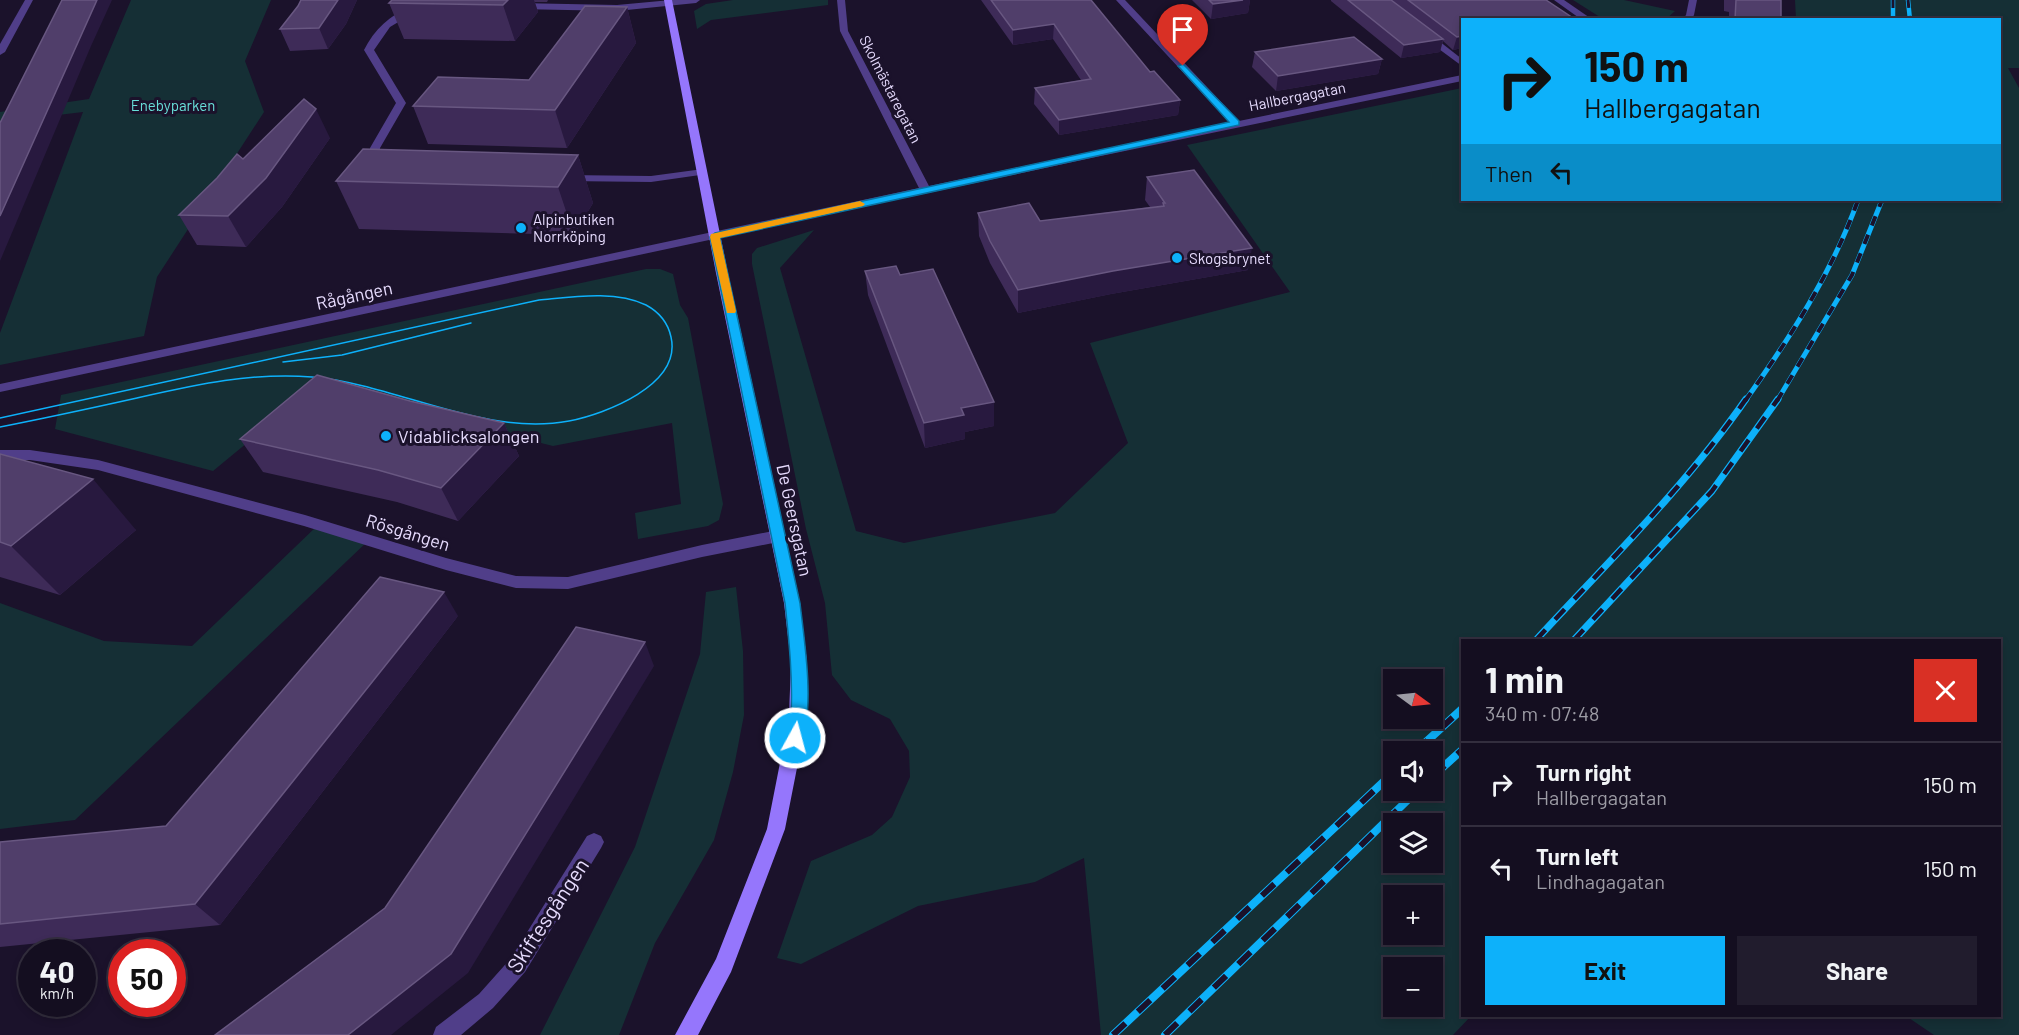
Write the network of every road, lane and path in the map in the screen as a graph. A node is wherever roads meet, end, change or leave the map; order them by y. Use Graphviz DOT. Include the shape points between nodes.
graph roads {
  1 [pos="29,0"];
  2 [pos="696,0"];
  3 [pos="841,0"];
  4 [pos="1120,0"];
  5 [pos="1558,0"];
  6 [pos="1693,0"];
  7 [pos="668,2"];
  8 [pos="505,6"];
  9 [pos="418,8"];
  10 [pos="1586,18"];
  11 [pos="1688,18"];
  12 [pos="1416,28"];
  13 [pos="0,52"];
  14 [pos="1461,62"];
  15 [pos="1461,78"];
  16 [pos="1236,123"];
  17 [pos="397,172"];
  18 [pos="703,172"];
  19 [pos="556,178"];
  20 [pos="925,189"];
  21 [pos="715,237"];
  22 [pos="0,388"];
  23 [pos="0,455"];
  24 [pos="30,455"];
  25 [pos="8,472"];
  26 [pos="778,536"];
  27 [pos="594,842"];
  28 [pos="444,1035"];
  29 [pos="686,1035"];
  1 -- 13 [label="street"];
  2 -- 7 [label="street"];
  3 -- 20 [label="street, Skolmästaregatan" via="844,31"];
  4 -- 16 [label="street"];
  5 -- 10 [label="street"];
  6 -- 11 [label="street"];
  7 -- 8 [label="street" via="617,8"];
  7 -- 18 [label="main road, De Geersgatan"];
  9 -- 17 [label="street" via="396,17 372,40 369,50 401,104 375,148 374,161 386,171"];
  12 -- 14 [label="street"];
  15 -- 16 [label="street, Hallbergagatan"];
  16 -- 20 [label="street, Hallbergagatan"];
  18 -- 19 [label="street" via="644,180"];
  18 -- 21 [label="main road, De Geersgatan"];
  20 -- 21 [label="street, Hallbergagatan"];
  21 -- 22 [label="street, Rågången"];
  21 -- 26 [label="main road, De Geersgatan"];
  23 -- 24 [label="street, Rösgången"];
  24 -- 25 [label="street"];
  24 -- 26 [label="street, Rösgången" via="98,465 516,582 568,583"];
  26 -- 29 [label="main road, De Geersgatan" via="799,662 798,717 787,780 776,829 724,965"];
  27 -- 28 [label="street, Skiftesgången" via="519,965 486,1001"];
}
